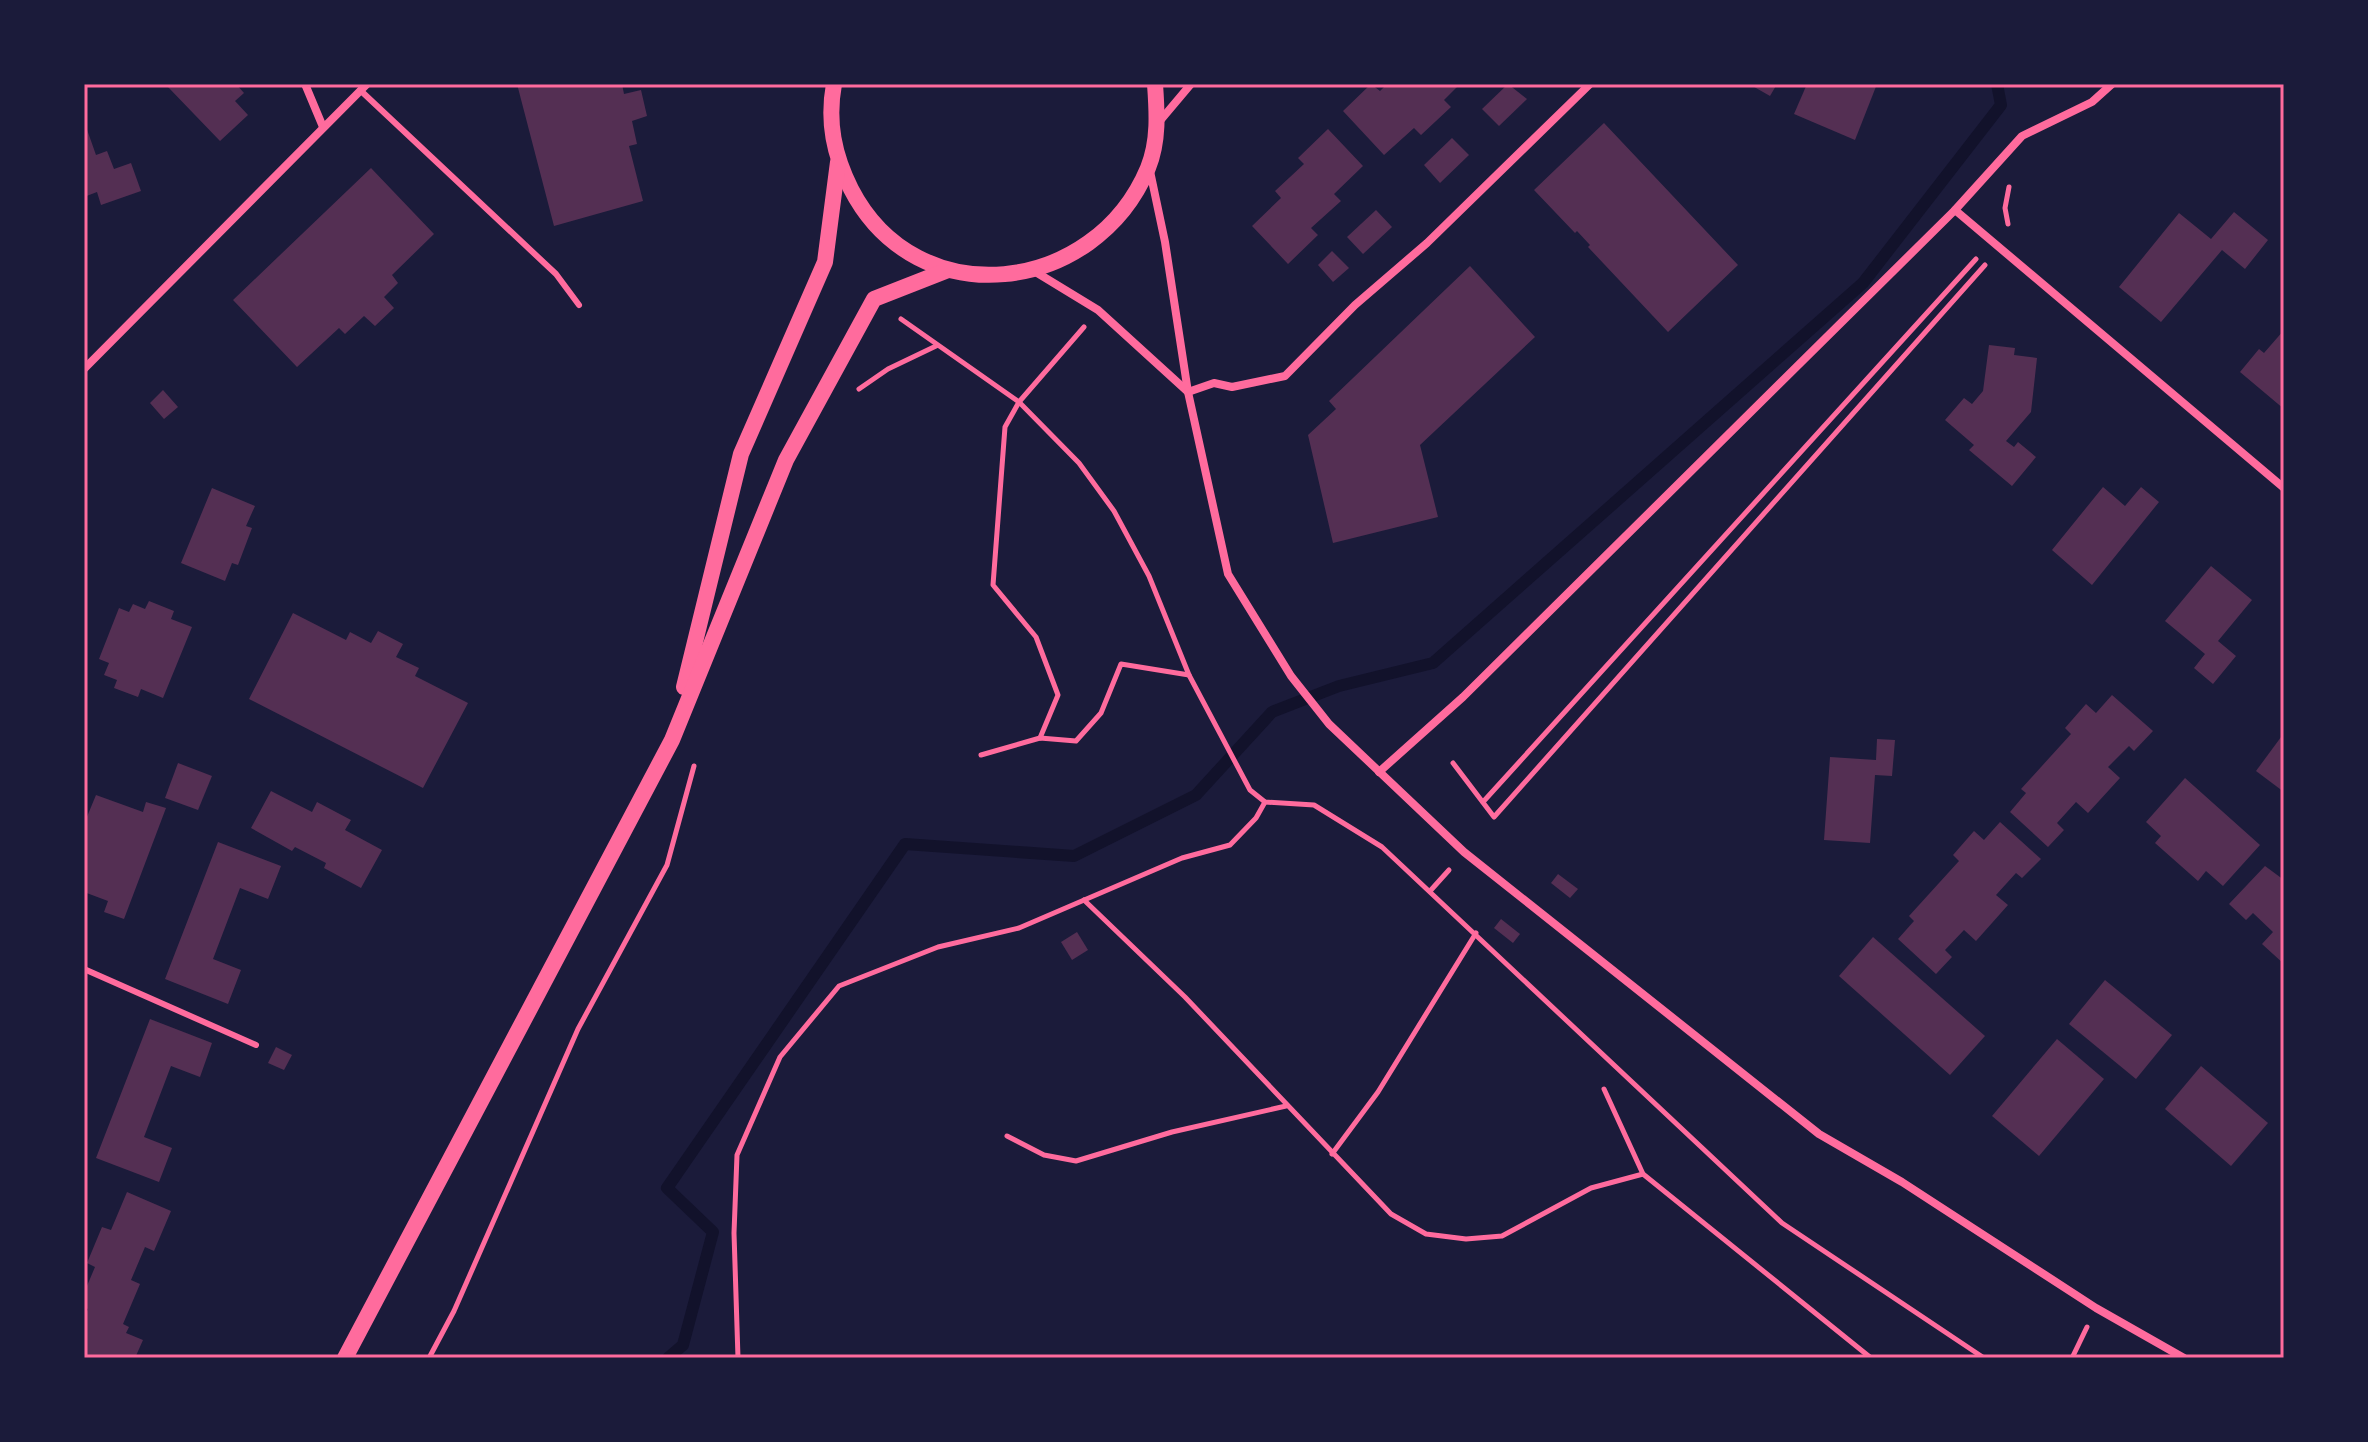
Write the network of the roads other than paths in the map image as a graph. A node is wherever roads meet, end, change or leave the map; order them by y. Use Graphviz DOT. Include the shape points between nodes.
graph roads {
  1 [pos="305,84"];
  2 [pos="834,84"];
  3 [pos="1155,84"];
  4 [pos="1191,84"];
  5 [pos="1590,84"];
  6 [pos="2112,84"];
  7 [pos="363,87"];
  8 [pos="1158,122"];
  9 [pos="323,127"];
  10 [pos="838,162"];
  11 [pos="1149,166"];
  12 [pos="1955,210"];
  13 [pos="948,270"];
  14 [pos="1034,271"];
  15 [pos="579,305"];
  16 [pos="84,369"];
  17 [pos="1188,392"];
  18 [pos="2284,488"];
  19 [pos="672,740"];
  20 [pos="1379,772"];
  21 [pos="84,969"];
  22 [pos="256,1045"];
  23 [pos="345,1358"];
  24 [pos="2184,1358"];
  1 -- 9 [label="street"];
  2 -- 10 [label="main road" via="829,110"];
  3 -- 8 [label="main road"];
  4 -- 8 [label="street"];
  5 -- 17 [label="street" via="1285,376 1232,387 1214,383"];
  6 -- 12 [label="street" via="2092,102 2022,136"];
  7 -- 9 [label="street"];
  7 -- 15 [label="lane" via="556,274"];
  8 -- 11 [label="main road"];
  9 -- 16 [label="street"];
  10 -- 13 [label="main road" via="862,210 900,247"];
  10 -- 19 [label="main road" via="825,262 741,454"];
  11 -- 14 [label="main road" via="1123,213 1083,250"];
  11 -- 17 [label="street"];
  12 -- 18 [label="street"];
  12 -- 20 [label="street" via="1463,697"];
  13 -- 14 [label="main road" via="991,276"];
  13 -- 19 [label="main road" via="874,299 786,460"];
  14 -- 17 [label="street" via="1098,310"];
  17 -- 20 [label="street" via="1228,574 1291,676 1329,724"];
  19 -- 23 [label="main road"];
  20 -- 24 [label="street" via="1464,852 1819,1134"];
  21 -- 22 [label="lane"];
}
